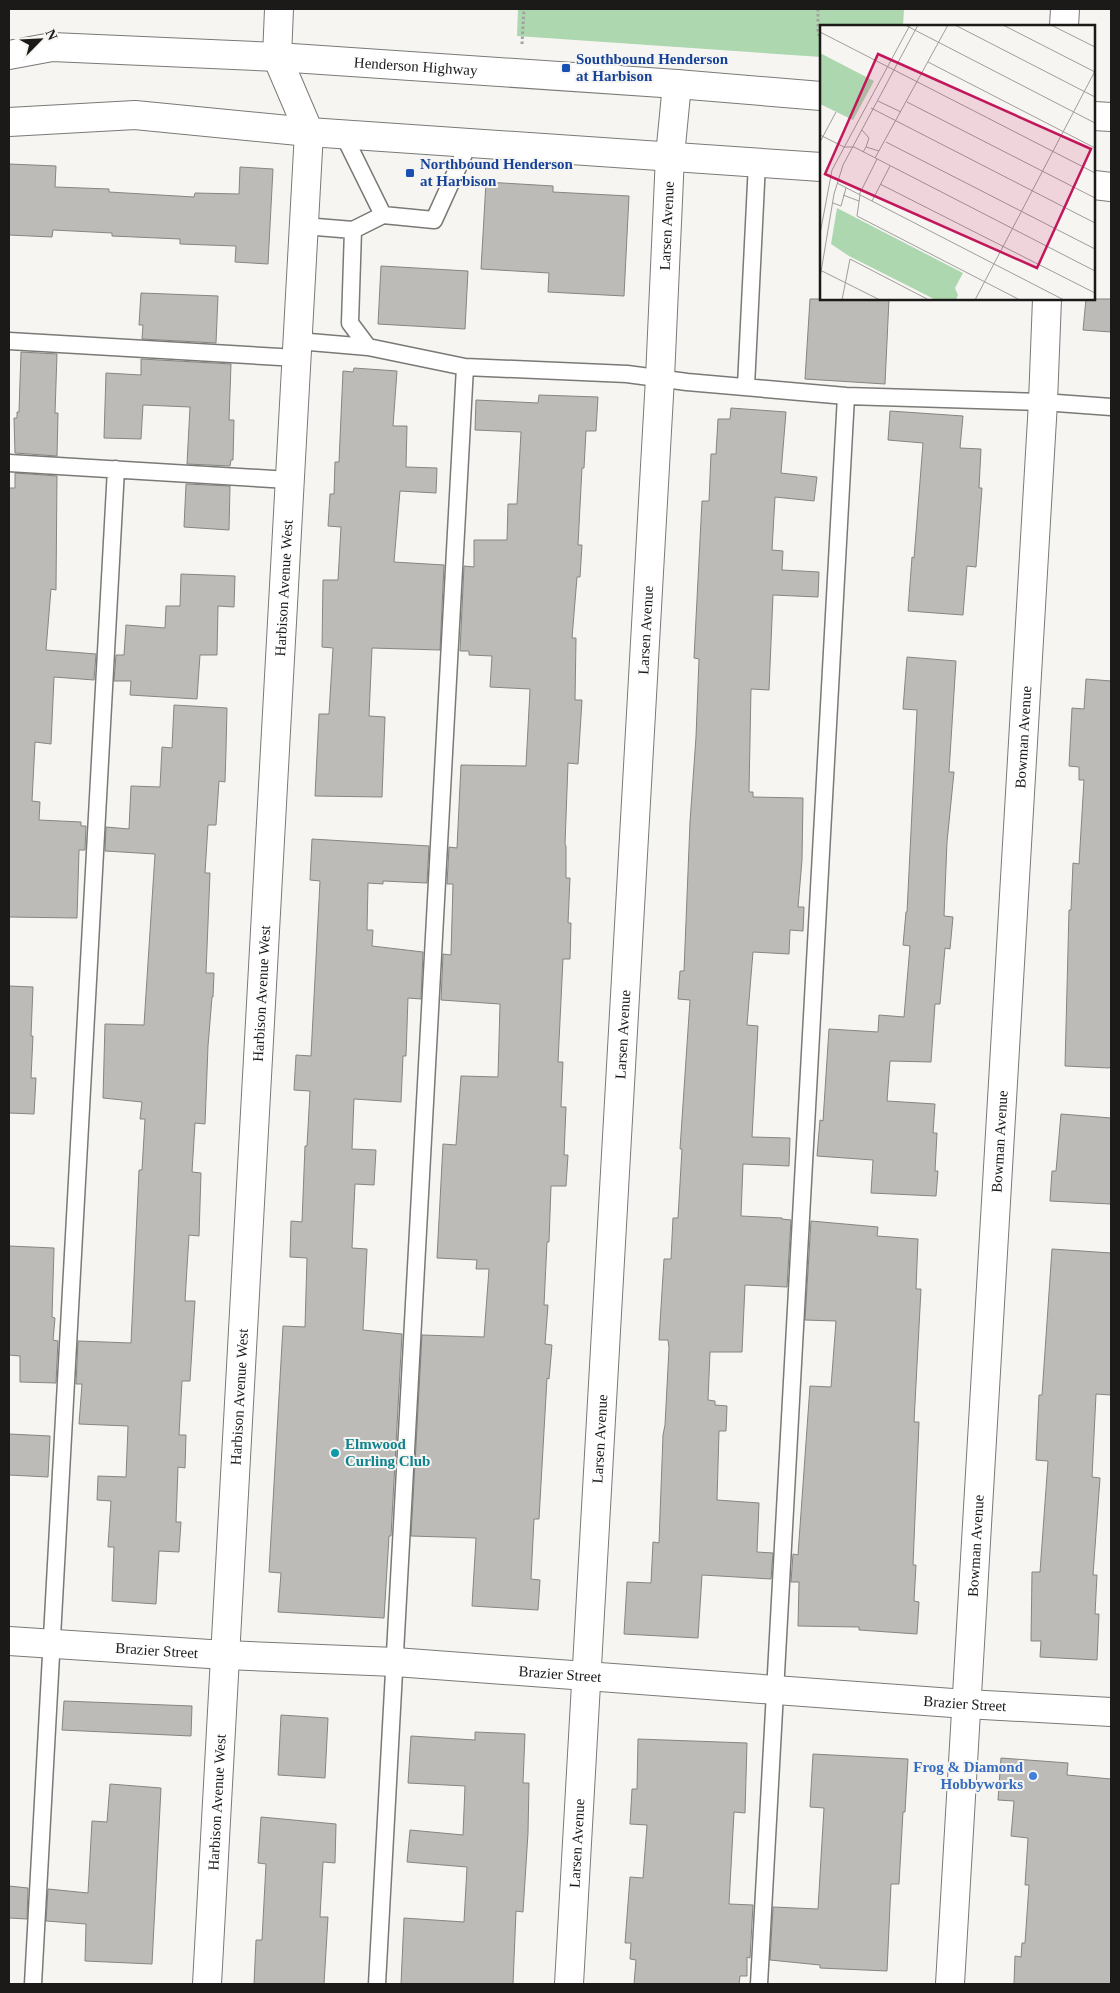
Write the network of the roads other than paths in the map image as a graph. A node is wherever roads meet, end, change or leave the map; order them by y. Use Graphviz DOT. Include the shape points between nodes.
graph roads {
  1 [pos="279,9"];
  2 [pos="1065,9"];
  3 [pos="1064,25"];
  4 [pos="9,55"];
  5 [pos="277,57"];
  6 [pos="677,84"];
  7 [pos="820,96"];
  8 [pos="1095,116"];
  9 [pos="1111,117"];
  10 [pos="9,122"];
  11 [pos="309,132"];
  12 [pos="343,134"];
  13 [pos="469,143"];
  14 [pos="670,156"];
  15 [pos="757,163"];
  16 [pos="820,167"];
  17 [pos="1095,185"];
  18 [pos="1111,186"];
  19 [pos="384,215"];
  20 [pos="304,226"];
  21 [pos="353,230"];
  22 [pos="1047,300"];
  23 [pos="9,341"];
  24 [pos="368,347"];
  25 [pos="297,350"];
  26 [pos="465,367"];
  27 [pos="660,378"];
  28 [pos="746,386"];
  29 [pos="846,396"];
  30 [pos="1043,402"];
  31 [pos="1111,407"];
  32 [pos="9,463"];
  33 [pos="116,469"];
  34 [pos="289,480"];
  35 [pos="9,1641"];
  36 [pos="51,1644"];
  37 [pos="225,1655"];
  38 [pos="395,1662"];
  39 [pos="587,1676"];
  40 [pos="776,1690"];
  41 [pos="966,1704"];
  42 [pos="1111,1712"];
  43 [pos="33,1984"];
  44 [pos="207,1984"];
  45 [pos="377,1984"];
  46 [pos="569,1984"];
  47 [pos="759,1984"];
  48 [pos="950,1984"];
  1 -- 5 [label="street, Harbison Avenue West"];
  2 -- 3 [label="street"];
  4 -- 5 [label="street, Henderson Highway" via="52,47"];
  5 -- 6 [label="street, Henderson Highway"];
  5 -- 11 [label="street, Harbison Avenue West"];
  6 -- 7 [label="street, Henderson Highway"];
  6 -- 14 [label="street, Larsen Avenue"];
  8 -- 9 [label="street"];
  10 -- 11 [label="street" via="135,115"];
  11 -- 12 [label="street"];
  11 -- 20 [label="street, Harbison Avenue West"];
  12 -- 13 [label="street"];
  12 -- 19 [label="lane"];
  13 -- 14 [label="street"];
  13 -- 19 [label="lane" via="434,220"];
  14 -- 15 [label="street"];
  14 -- 27 [label="street, Larsen Avenue"];
  15 -- 16 [label="street"];
  15 -- 28 [label="lane"];
  17 -- 18 [label="street"];
  19 -- 21 [label="lane"];
  20 -- 21 [label="lane"];
  20 -- 25 [label="street, Harbison Avenue West"];
  21 -- 24 [label="lane" via="350,323"];
  22 -- 30 [label="street, Bowman Avenue"];
  23 -- 25 [label="lane"];
  24 -- 25 [label="lane"];
  24 -- 26 [label="lane"];
  25 -- 34 [label="street, Harbison Avenue West"];
  26 -- 27 [label="lane"];
  26 -- 38 [label="lane"];
  27 -- 28 [label="lane"];
  27 -- 39 [label="street, Larsen Avenue"];
  28 -- 29 [label="lane"];
  29 -- 30 [label="lane"];
  29 -- 40 [label="lane"];
  30 -- 31 [label="lane"];
  30 -- 41 [label="street, Bowman Avenue"];
  32 -- 33 [label="lane"];
  33 -- 34 [label="lane"];
  33 -- 36 [label="lane"];
  34 -- 37 [label="street, Harbison Avenue West"];
  35 -- 36 [label="street, Brazier Street"];
  36 -- 37 [label="street, Brazier Street"];
  36 -- 43 [label="lane"];
  37 -- 38 [label="street, Brazier Street"];
  37 -- 44 [label="street, Harbison Avenue West"];
  38 -- 39 [label="street, Brazier Street"];
  38 -- 45 [label="lane"];
  39 -- 40 [label="street, Brazier Street"];
  39 -- 46 [label="street, Larsen Avenue"];
  40 -- 41 [label="street, Brazier Street"];
  40 -- 47 [label="lane"];
  41 -- 42 [label="street, Brazier Street"];
  41 -- 48 [label="street, Bowman Avenue"];
}
